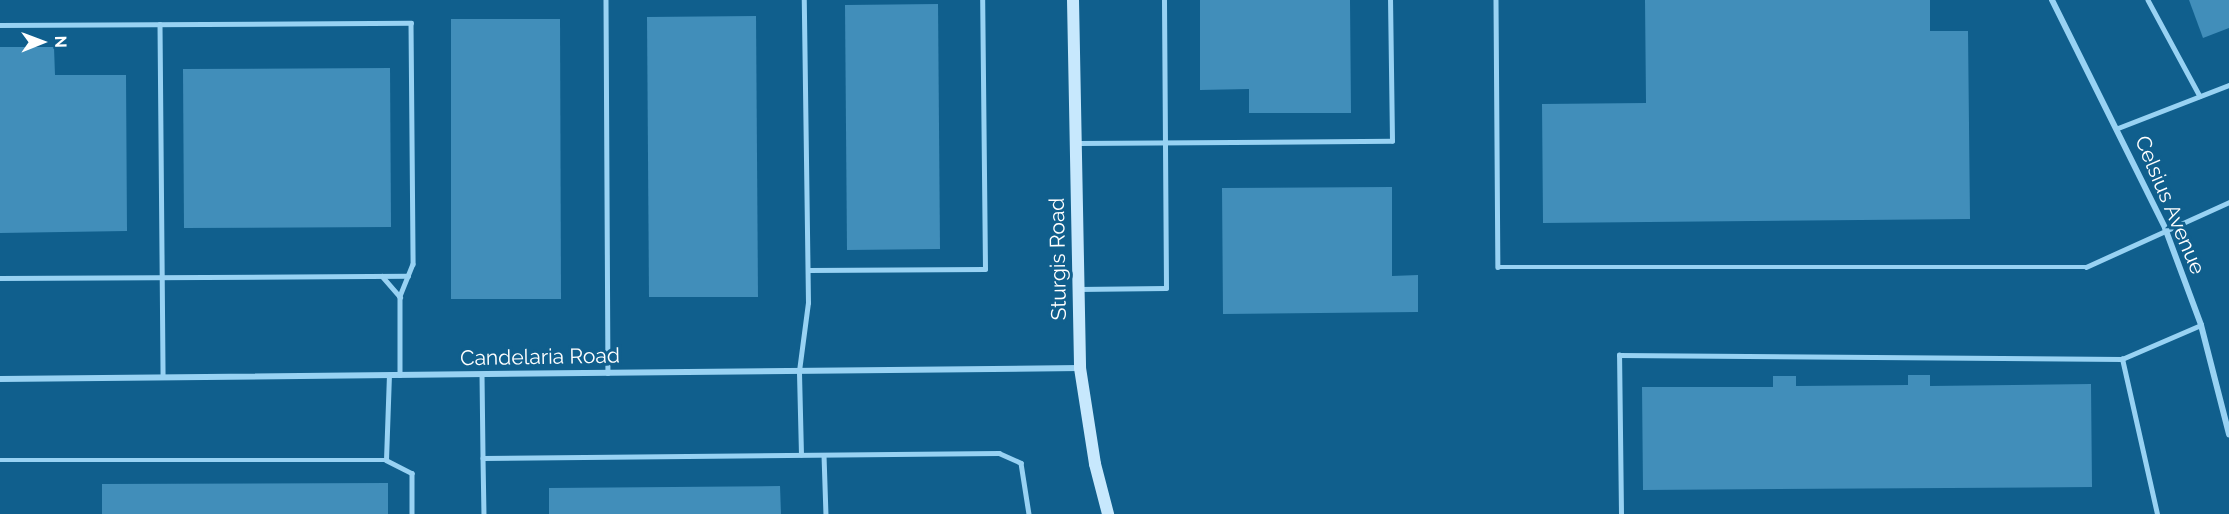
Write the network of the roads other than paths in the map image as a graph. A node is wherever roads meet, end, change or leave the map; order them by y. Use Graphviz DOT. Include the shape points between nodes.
graph roads {
  1 [pos="606,0"];
  2 [pos="804,0"];
  3 [pos="982,0"];
  4 [pos="1073,0"];
  5 [pos="1164,0"];
  6 [pos="1390,0"];
  7 [pos="1496,0"];
  8 [pos="2052,0"];
  9 [pos="2148,0"];
  10 [pos="160,24"];
  11 [pos="0,25"];
  12 [pos="2229,86"];
  13 [pos="2200,96"];
  14 [pos="2118,128"];
  15 [pos="1166,140"];
  16 [pos="1076,143"];
  17 [pos="2229,202"];
  18 [pos="2164,228"];
  19 [pos="808,270"];
  20 [pos="382,276"];
  21 [pos="408,276"];
  22 [pos="163,277"];
  23 [pos="0,278"];
  24 [pos="1077,289"];
  25 [pos="400,297"];
  26 [pos="2201,325"];
  27 [pos="2122,360"];
  28 [pos="1080,368"];
  29 [pos="799,371"];
  30 [pos="608,373"];
  31 [pos="482,374"];
  32 [pos="389,375"];
  33 [pos="400,375"];
  34 [pos="162,376"];
  35 [pos="0,379"];
  36 [pos="2229,434"];
  37 [pos="801,455"];
  38 [pos="824,455"];
  39 [pos="483,458"];
  40 [pos="0,459"];
  41 [pos="386,460"];
  42 [pos="412,514"];
  43 [pos="484,514"];
  44 [pos="826,514"];
  45 [pos="1029,514"];
  46 [pos="1108,514"];
  47 [pos="1621,514"];
  48 [pos="2157,514"];
  1 -- 30 [label="lane"];
  2 -- 19 [label="lane"];
  3 -- 19 [label="lane" via="985,269"];
  4 -- 16 [label="street, Sturgis Road"];
  5 -- 15 [label="lane"];
  6 -- 15 [label="lane" via="1392,141"];
  7 -- 18 [label="lane" via="1498,267 2086,267"];
  8 -- 14 [label="street, Celsius Avenue"];
  9 -- 13 [label="lane"];
  10 -- 11 [label="lane"];
  10 -- 21 [label="lane" via="411,23 413,264"];
  10 -- 22 [label="lane"];
  12 -- 13 [label="lane"];
  13 -- 14 [label="lane"];
  14 -- 18 [label="street, Celsius Avenue"];
  15 -- 16 [label="lane"];
  15 -- 24 [label="lane" via="1166,288"];
  16 -- 24 [label="street, Sturgis Road"];
  17 -- 18 [label="lane"];
  18 -- 26 [label="street, Celsius Avenue"];
  19 -- 29 [label="lane"];
  20 -- 21 [label="lane"];
  20 -- 22 [label="lane"];
  20 -- 25 [label="lane"];
  21 -- 25 [label="lane"];
  22 -- 23 [label="lane"];
  22 -- 34 [label="lane"];
  24 -- 28 [label="street, Sturgis Road"];
  25 -- 33 [label="lane"];
  26 -- 27 [label="lane"];
  26 -- 36 [label="street, Celsius Avenue"];
  27 -- 47 [label="lane" via="1619,355"];
  27 -- 48 [label="lane"];
  28 -- 29 [label="street, Candelaria Road"];
  28 -- 46 [label="street, Sturgis Road" via="1095,464"];
  29 -- 30 [label="street, Candelaria Road"];
  29 -- 37 [label="lane"];
  30 -- 31 [label="street, Candelaria Road"];
  31 -- 33 [label="street, Candelaria Road"];
  31 -- 39 [label="lane"];
  32 -- 33 [label="street, Candelaria Road"];
  32 -- 34 [label="street, Candelaria Road"];
  32 -- 41 [label="lane"];
  34 -- 35 [label="street, Candelaria Road"];
  37 -- 38 [label="lane"];
  37 -- 39 [label="lane"];
  38 -- 44 [label="lane"];
  38 -- 45 [label="lane" via="999,453 1021,463"];
  39 -- 43 [label="lane"];
  40 -- 41 [label="lane"];
  41 -- 42 [label="lane" via="412,473"];
}
